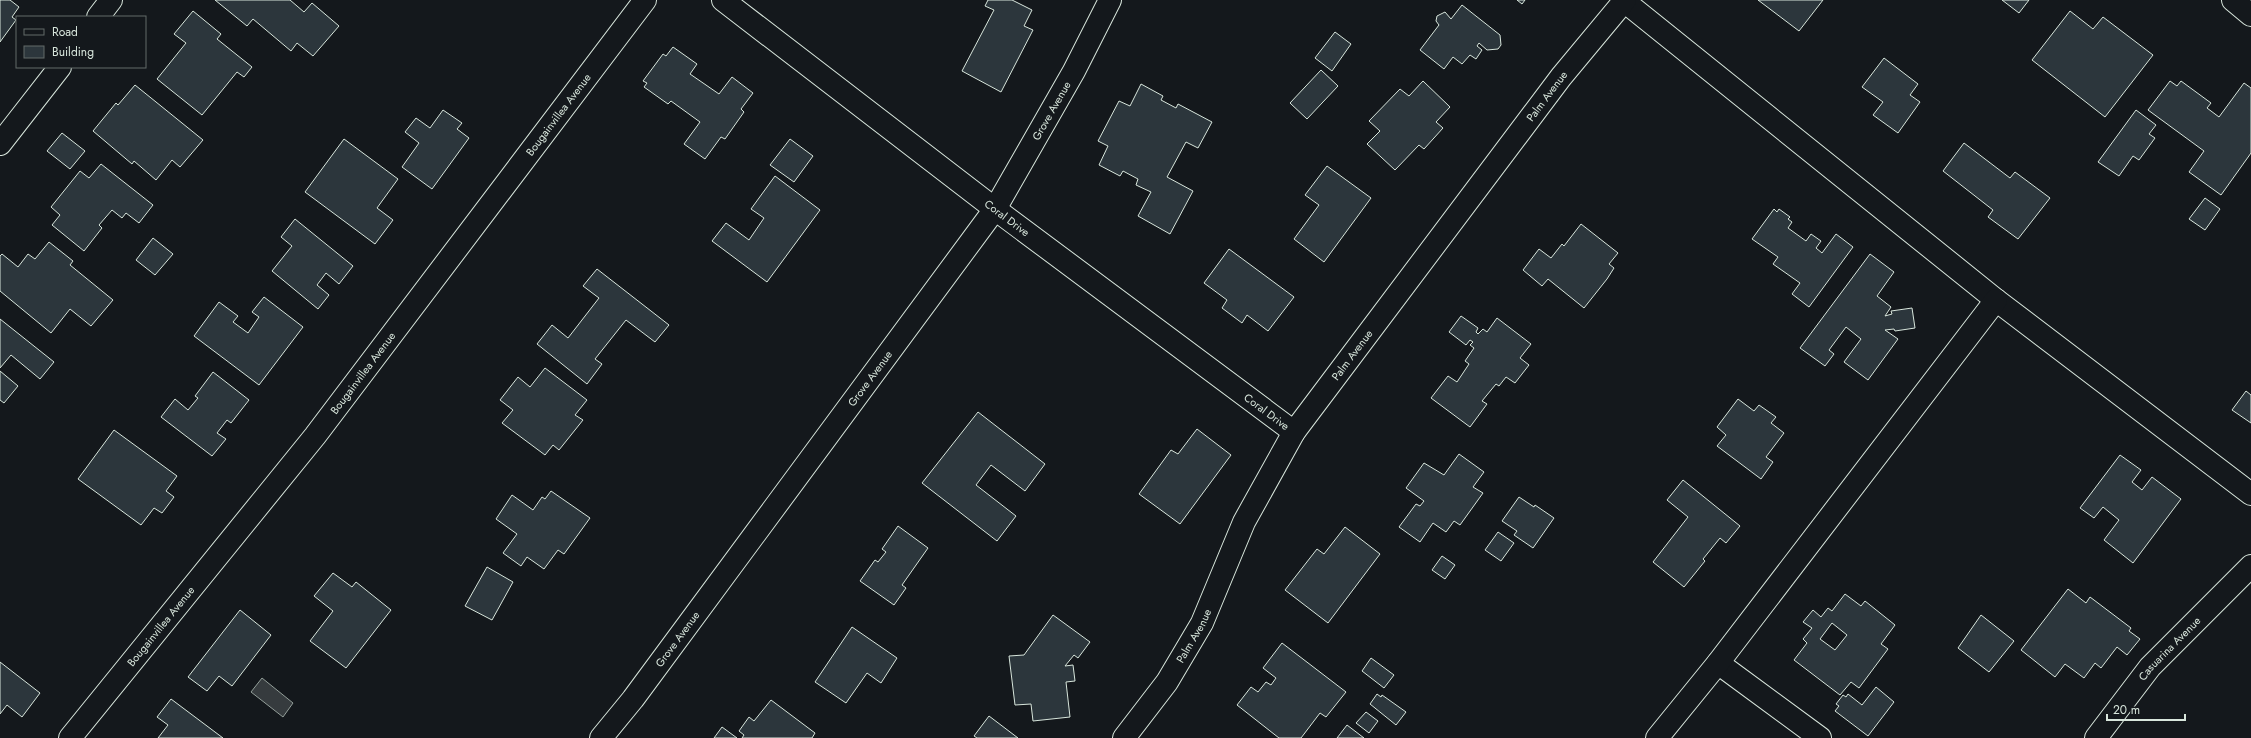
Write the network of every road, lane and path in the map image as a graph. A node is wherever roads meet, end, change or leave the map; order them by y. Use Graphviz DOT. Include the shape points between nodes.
graph roads {
  1 [pos="111,0"];
  2 [pos="645,0"];
  3 [pos="723,0"];
  4 [pos="1110,0"];
  5 [pos="1624,0"];
  6 [pos="2233,0"];
  7 [pos="2251,15"];
  8 [pos="99,16"];
  9 [pos="59,68"];
  10 [pos="0,144"];
  11 [pos="995,209"];
  12 [pos="1996,300"];
  13 [pos="1294,432"];
  14 [pos="2251,494"];
  15 [pos="2251,566"];
  16 [pos="1718,663"];
  17 [pos="70,738"];
  18 [pos="601,738"];
  19 [pos="1124,738"];
  20 [pos="1657,738"];
  21 [pos="1820,738"];
  22 [pos="2096,738"];
  1 -- 8 [label="street"];
  2 -- 17 [label="street, Bougainvillea Avenue" via="315,436"];
  3 -- 11 [label="street, Coral Drive"];
  4 -- 11 [label="street, Grove Avenue" via="1074,71"];
  5 -- 12 [label="street"];
  5 -- 13 [label="street, Palm Avenue" via="1560,77"];
  6 -- 7 [label="street"];
  9 -- 10 [label="street"];
  11 -- 13 [label="street, Coral Drive"];
  11 -- 18 [label="street, Grove Avenue" via="634,699"];
  12 -- 14 [label="street"];
  12 -- 16 [label="street"];
  13 -- 19 [label="street, Palm Avenue" via="1244,522 1202,623 1167,682"];
  15 -- 22 [label="street, Casuarina Avenue" via="2150,667"];
  16 -- 20 [label="street"];
  16 -- 21 [label="street"];
}
